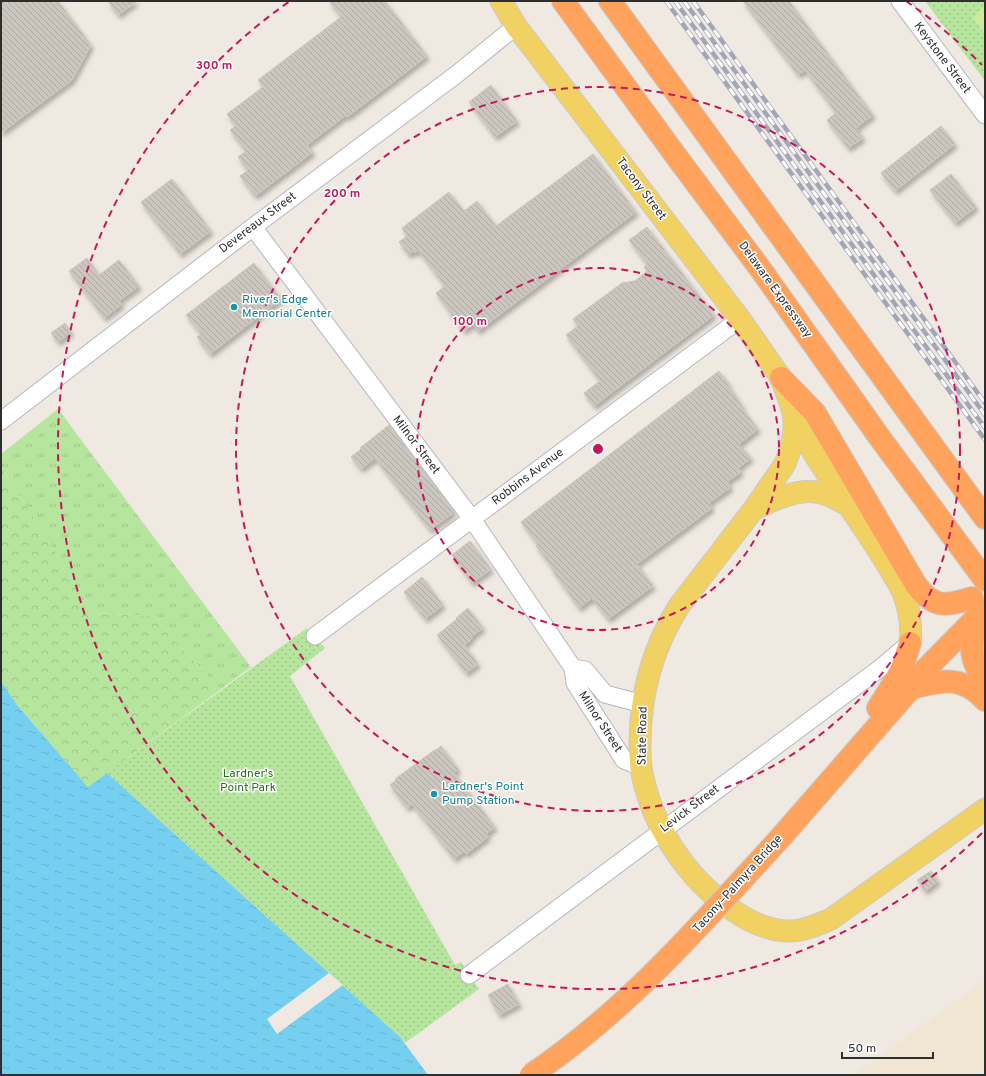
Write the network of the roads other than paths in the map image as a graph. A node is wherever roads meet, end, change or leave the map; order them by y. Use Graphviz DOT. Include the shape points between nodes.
graph roads {
  1 [pos="501,1"];
  2 [pos="563,1"];
  3 [pos="610,1"];
  4 [pos="900,1"];
  5 [pos="516,26"];
  6 [pos="985,115"];
  7 [pos="253,227"];
  8 [pos="740,319"];
  9 [pos="781,378"];
  10 [pos="794,420"];
  11 [pos="1,421"];
  12 [pos="848,505"];
  13 [pos="753,510"];
  14 [pos="985,518"];
  15 [pos="472,519"];
  16 [pos="981,592"];
  17 [pos="315,636"];
  18 [pos="910,643"];
  19 [pos="573,668"];
  20 [pos="917,679"];
  21 [pos="985,679"];
  22 [pos="985,700"];
  23 [pos="643,704"];
  24 [pos="641,766"];
  25 [pos="842,767"];
  26 [pos="985,809"];
  27 [pos="662,830"];
  28 [pos="470,975"];
  29 [pos="531,1075"];
  1 -- 5 [label="main road, Tacony Street"];
  2 -- 16 [label="highway, Delaware Expressway" via="759,267 885,444"];
  3 -- 14 [label="highway"];
  4 -- 6 [label="street, Keystone Street"];
  5 -- 7 [label="street, Devereaux Street" via="457,74"];
  5 -- 8 [label="main road, Tacony Street"];
  7 -- 11 [label="street, Devereaux Street"];
  7 -- 15 [label="street, Milnor Street"];
  8 -- 9 [label="main road, Tacony Street"];
  8 -- 15 [label="street, Robbins Avenue"];
  9 -- 10 [label="main road, State Road" via="789,397"];
  9 -- 16 [label="highway" via="815,413 924,595 933,602 943,604 955,603"];
  10 -- 12 [label="main road"];
  10 -- 13 [label="main road, State Road" via="792,441 785,464"];
  12 -- 13 [label="main road" via="824,494 805,492 773,500"];
  12 -- 18 [label="main road" via="902,590 910,618"];
  13 -- 23 [label="main road, State Road" via="670,621 654,658"];
  15 -- 17 [label="street, Robbins Avenue"];
  15 -- 19 [label="street, Milnor Street"];
  16 -- 20 [label="highway"];
  16 -- 21 [label="highway" via="972,649 975,663"];
  18 -- 25 [label="highway" via="896,680"];
  18 -- 27 [label="street, Levick Street" via="883,666"];
  19 -- 23 [label="street, Milnor Street" via="585,670 605,694"];
  19 -- 24 [label="street, Milnor Street" via="575,683 624,760"];
  20 -- 22 [label="highway" via="958,682 970,687"];
  20 -- 25 [label="highway, Tacony–Palmyra Bridge"];
  23 -- 24 [label="main road, State Road"];
  24 -- 27 [label="main road, State Road" via="651,805"];
  25 -- 29 [label="highway, Tacony–Palmyra Bridge, bridge" via="680,948 648,980 581,1038"];
  26 -- 27 [label="main road, State Road" via="831,919 791,931 760,925 727,906 697,880"];
  27 -- 28 [label="street, Levick Street"];
}
